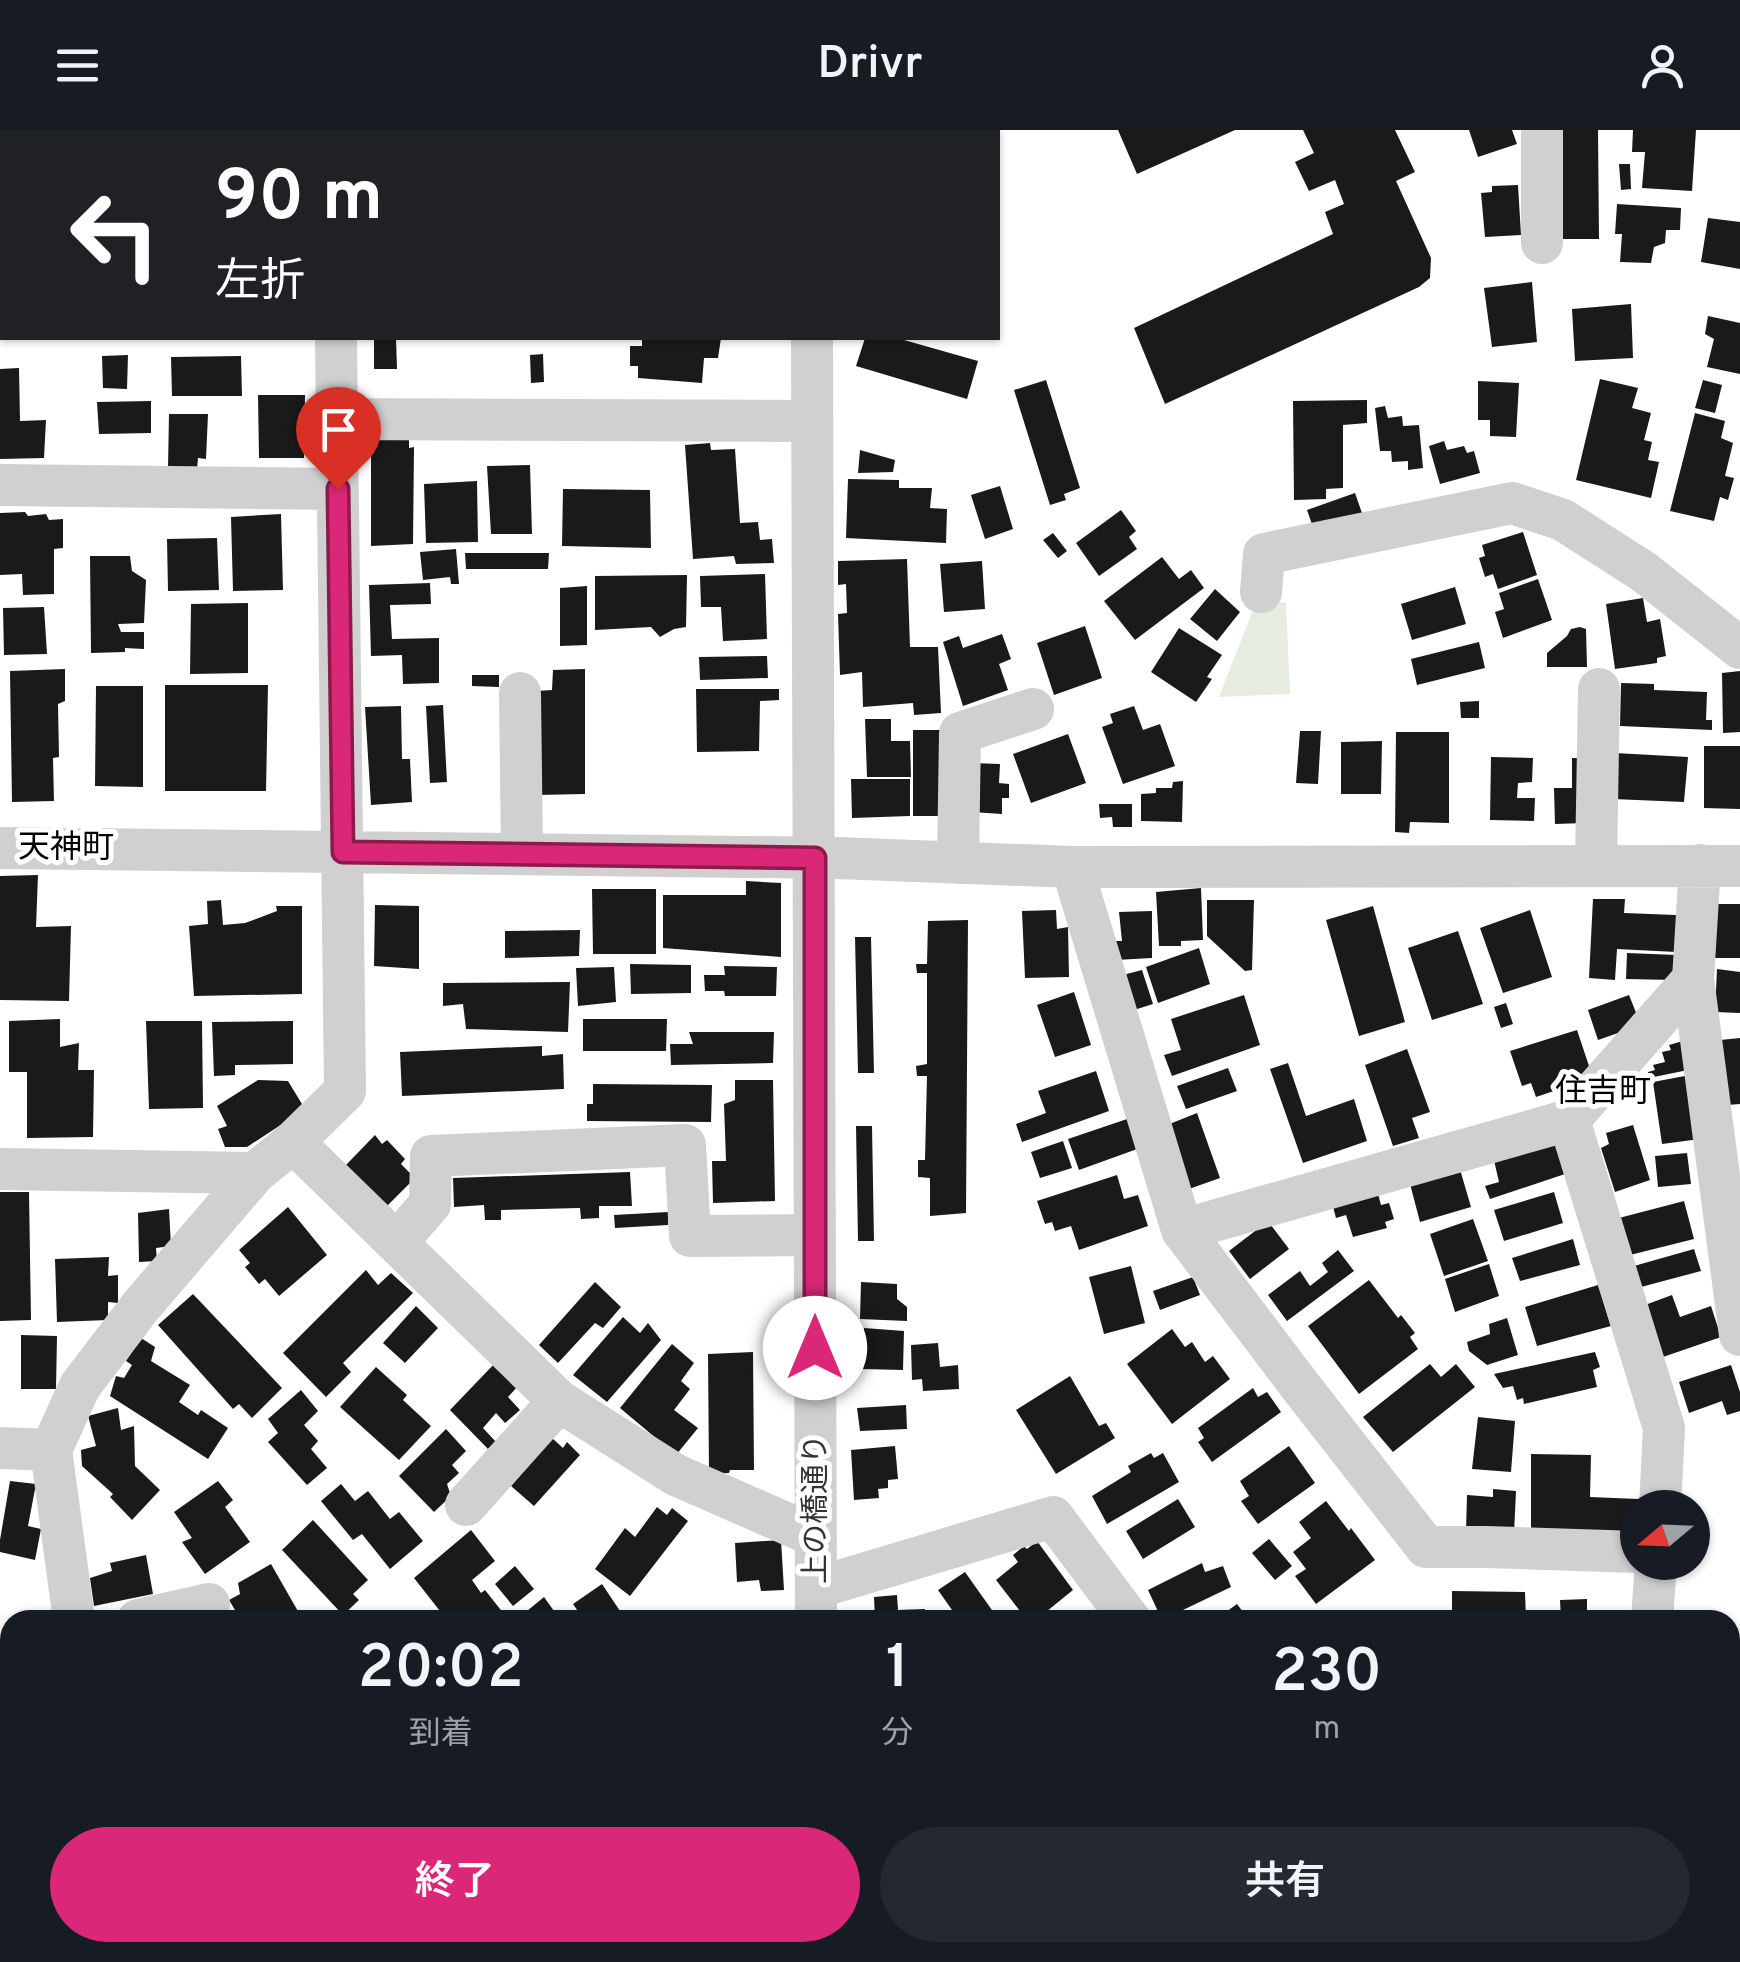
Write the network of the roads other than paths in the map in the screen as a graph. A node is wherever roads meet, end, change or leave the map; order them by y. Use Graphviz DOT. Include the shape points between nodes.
graph roads {
  1 [pos="1542,130"];
  2 [pos="1542,243"];
  3 [pos="336,340"];
  4 [pos="812,340"];
  5 [pos="337,419"];
  6 [pos="811,421"];
  7 [pos="0,485"];
  8 [pos="338,489"];
  9 [pos="1261,592"];
  10 [pos="1740,648"];
  11 [pos="1600,689"];
  12 [pos="520,693"];
  13 [pos="1033,709"];
  14 [pos="0,848"];
  15 [pos="343,852"];
  16 [pos="522,854"];
  17 [pos="815,858"];
  18 [pos="958,862"];
  19 [pos="1596,864"];
  20 [pos="1720,866"];
  21 [pos="1072,867"];
  22 [pos="1693,980"];
  23 [pos="1568,1120"];
  24 [pos="293,1142"];
  25 [pos="0,1168"];
  26 [pos="255,1173"];
  27 [pos="1182,1230"];
  28 [pos="815,1235"];
  29 [pos="397,1242"];
  30 [pos="1740,1335"];
  31 [pos="558,1401"];
  32 [pos="0,1448"];
  33 [pos="51,1450"];
  34 [pos="1661,1490"];
  35 [pos="466,1504"];
  36 [pos="816,1536"];
  37 [pos="1620,1551"];
  38 [pos="1655,1580"];
  39 [pos="210,1604"];
  40 [pos="816,1604"];
  41 [pos="73,1610"];
  42 [pos="183,1610"];
  43 [pos="1122,1610"];
  44 [pos="1653,1610"];
  1 -- 2 [label="street"];
  3 -- 5 [label="street"];
  4 -- 6 [label="street, 上の橋通り"];
  5 -- 6 [label="street"];
  5 -- 8 [label="street"];
  6 -- 17 [label="street, 上の橋通り"];
  7 -- 8 [label="street"];
  8 -- 15 [label="street"];
  9 -- 10 [label="street" via="1264,554 1512,503 1563,520 1644,572"];
  11 -- 19 [label="street"];
  12 -- 16 [label="street"];
  13 -- 18 [label="street" via="960,732"];
  14 -- 15 [label="street"];
  15 -- 16 [label="street"];
  15 -- 24 [label="street" via="346,1091"];
  16 -- 17 [label="street"];
  17 -- 18 [label="street"];
  17 -- 28 [label="street, 上の橋通り"];
  18 -- 21 [label="street"];
  19 -- 20 [label="street"];
  19 -- 21 [label="street"];
  20 -- 22 [label="street"];
  21 -- 27 [label="street"];
  22 -- 23 [label="street"];
  22 -- 30 [label="street"];
  23 -- 27 [label="street"];
  23 -- 34 [label="street" via="1664,1428"];
  24 -- 26 [label="street"];
  24 -- 29 [label="street"];
  25 -- 26 [label="street"];
  26 -- 33 [label="street" via="80,1386"];
  27 -- 37 [label="street" via="1426,1547"];
  28 -- 29 [label="street" via="690,1236 686,1145 431,1156 430,1204"];
  28 -- 36 [label="street, 上の橋通り"];
  29 -- 31 [label="street"];
  31 -- 35 [label="street"];
  31 -- 36 [label="street" via="676,1475"];
  32 -- 33 [label="street"];
  33 -- 41 [label="street"];
  36 -- 40 [label="street, 上の橋通り"];
  38 -- 44 [label="street"];
  39 -- 42 [label="street"];
  40 -- 43 [label="street" via="1052,1517"];
}
